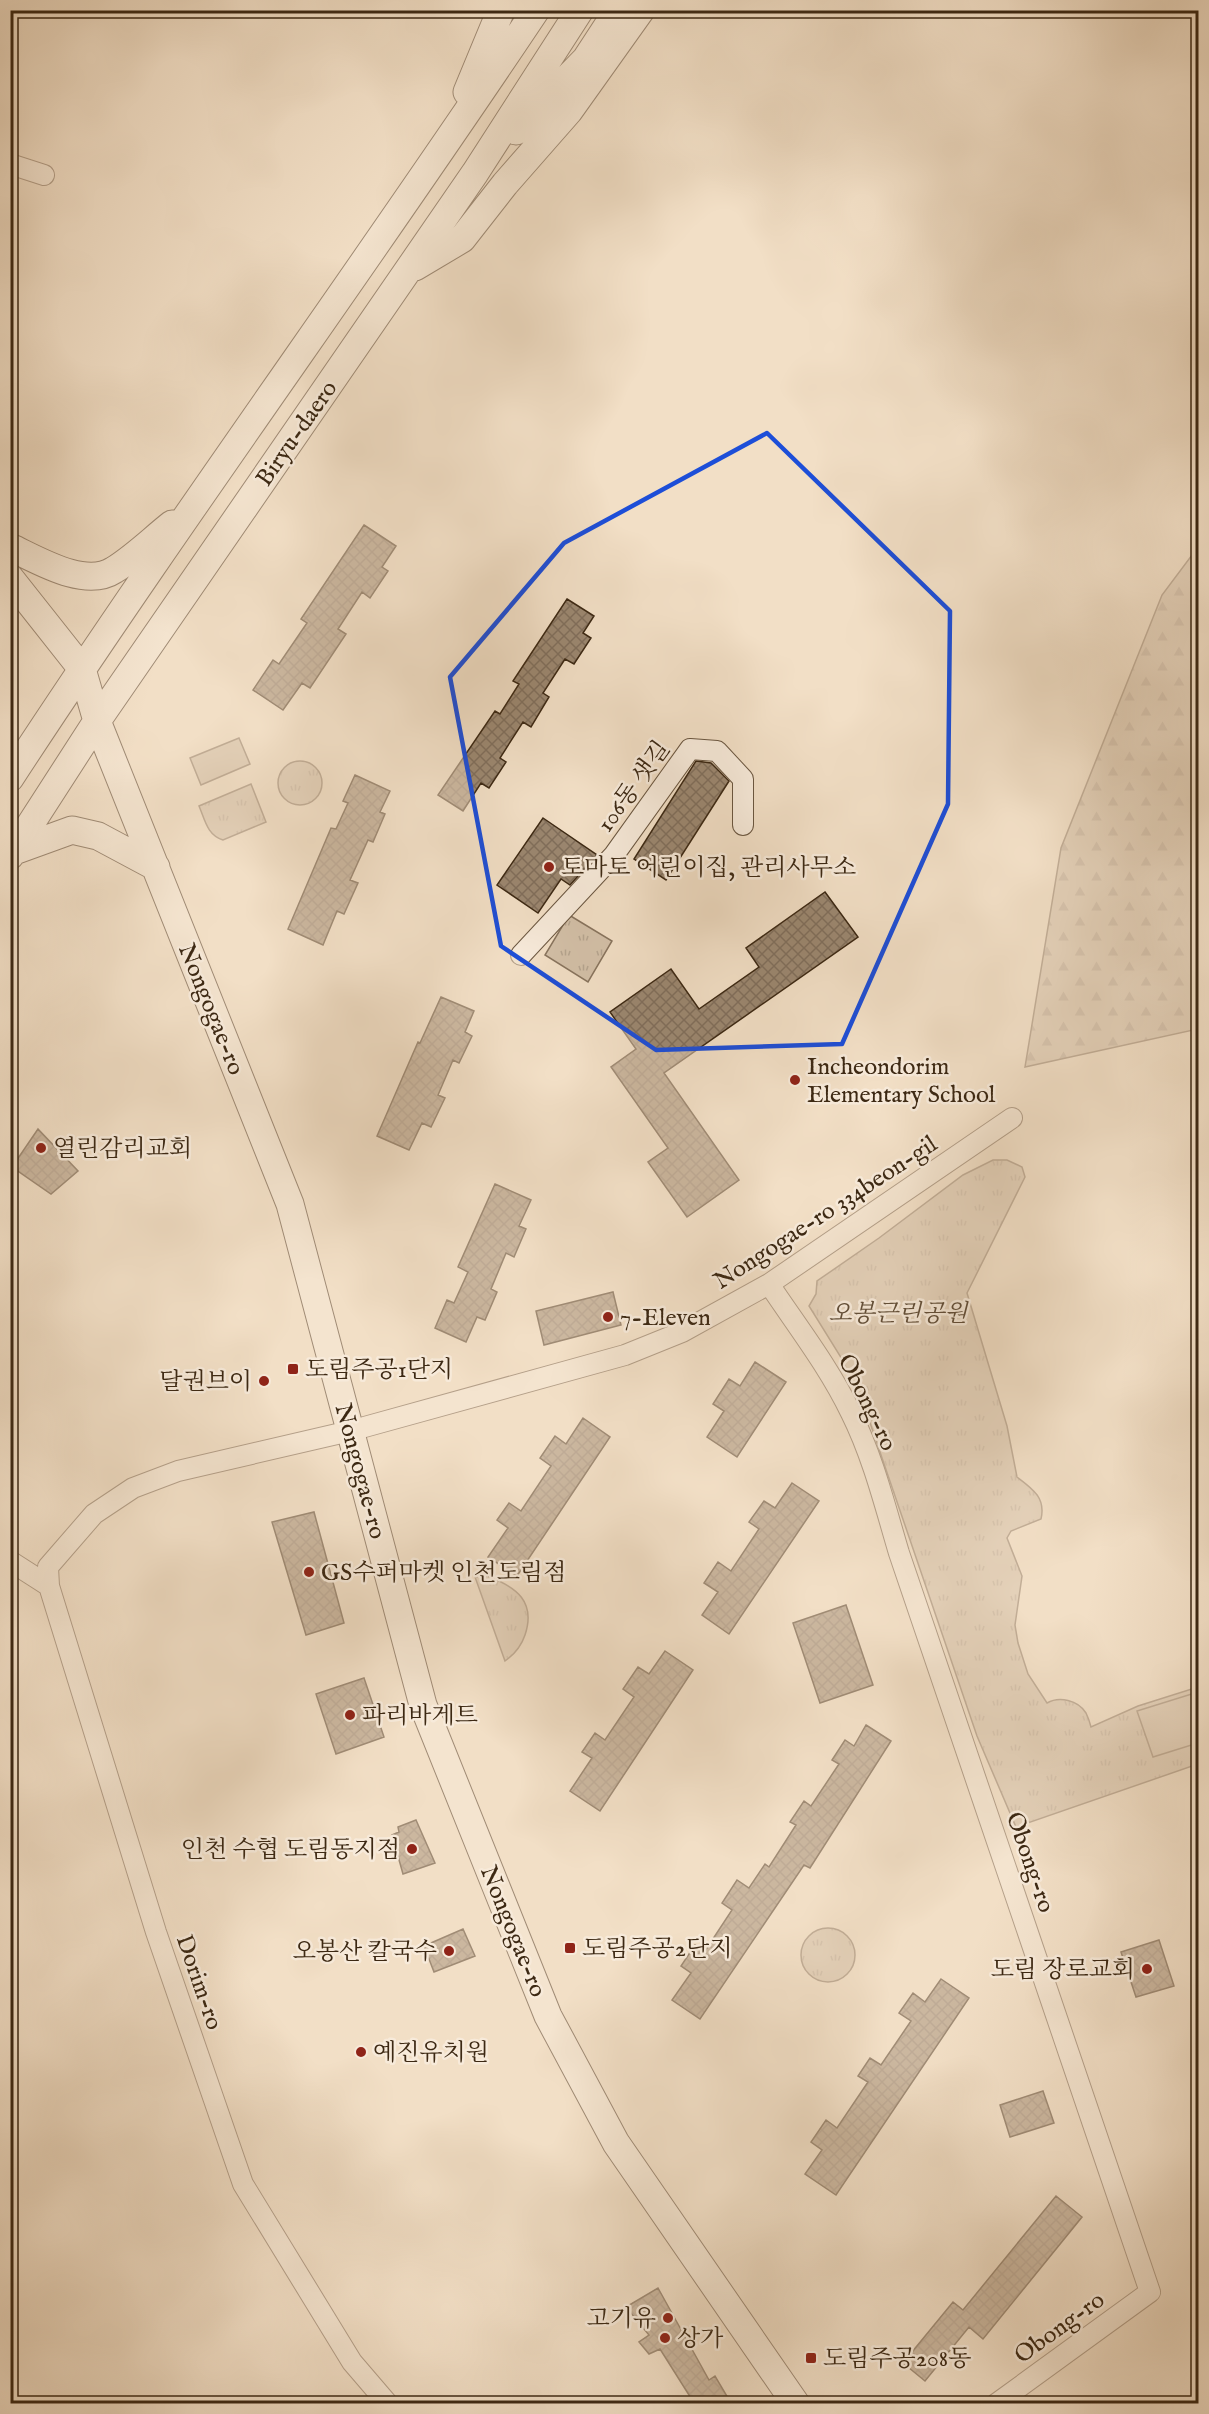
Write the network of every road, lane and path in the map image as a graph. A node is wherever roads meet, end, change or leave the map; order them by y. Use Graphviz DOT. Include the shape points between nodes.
graph roads {
  1 [pos="501,10"];
  2 [pos="536,10"];
  3 [pos="580,10"];
  4 [pos="618,10"];
  5 [pos="641,10"];
  6 [pos="442,150"];
  7 [pos="10,164"];
  8 [pos="476,172"];
  9 [pos="44,175"];
  10 [pos="408,270"];
  11 [pos="196,504"];
  12 [pos="10,547"];
  13 [pos="15,588"];
  14 [pos="82,669"];
  15 [pos="97,721"];
  16 [pos="10,778"];
  17 [pos="743,825"];
  18 [pos="12,853"];
  19 [pos="156,867"];
  20 [pos="521,955"];
  21 [pos="1012,1118"];
  22 [pos="769,1284"];
  23 [pos="351,1431"];
  24 [pos="10,1561"];
  25 [pos="50,1586"];
  26 [pos="388,2403"];
  27 [pos="796,2403"];
  28 [pos="996,2403"];
  1 -- 6 [label="main road"];
  2 -- 6 [label="main road, Biryu-daero"];
  3 -- 8 [label="main road, Biryu-daero"];
  4 -- 8 [label="main road" via="586,59"];
  5 -- 10 [label="main road" via="569,111 462,239"];
  6 -- 11 [label="main road, Biryu-daero"];
  7 -- 9 [label="street"];
  8 -- 10 [label="main road, Biryu-daero"];
  10 -- 15 [label="main road, Biryu-daero"];
  11 -- 12 [label="main road" via="112,572 86,577 62,571"];
  11 -- 14 [label="main road, Biryu-daero"];
  13 -- 14 [label="main road, Nongogae-ro"];
  14 -- 15 [label="main road, Nongogae-ro"];
  14 -- 16 [label="main road, Biryu-daero"];
  15 -- 18 [label="main road, Biryu-daero"];
  15 -- 19 [label="main road, Nongogae-ro"];
  17 -- 20 [label="street, 106동 샛길" via="743,779 717,751 690,749 614,855"];
  18 -- 19 [label="main road" via="72,830 98,836"];
  19 -- 23 [label="main road, Nongogae-ro" via="290,1204"];
  21 -- 22 [label="street, Nongogae-ro 334beon-gil"];
  22 -- 23 [label="street, Nongogae-ro 334beon-gil" via="682,1332 625,1355"];
  22 -- 28 [label="street, Obong-ro" via="822,1362 851,1413 870,1458 900,1557 1150,2292"];
  23 -- 25 [label="street, Nongogae-ro 334beon-gil" via="178,1471 133,1488 94,1514 70,1540 48,1567"];
  23 -- 27 [label="main road, Nongogae-ro" via="423,1705 548,2016 616,2143"];
  24 -- 25 [label="street"];
  25 -- 26 [label="street, Dorim-ro" via="156,1932 243,2184 352,2362"];
}
